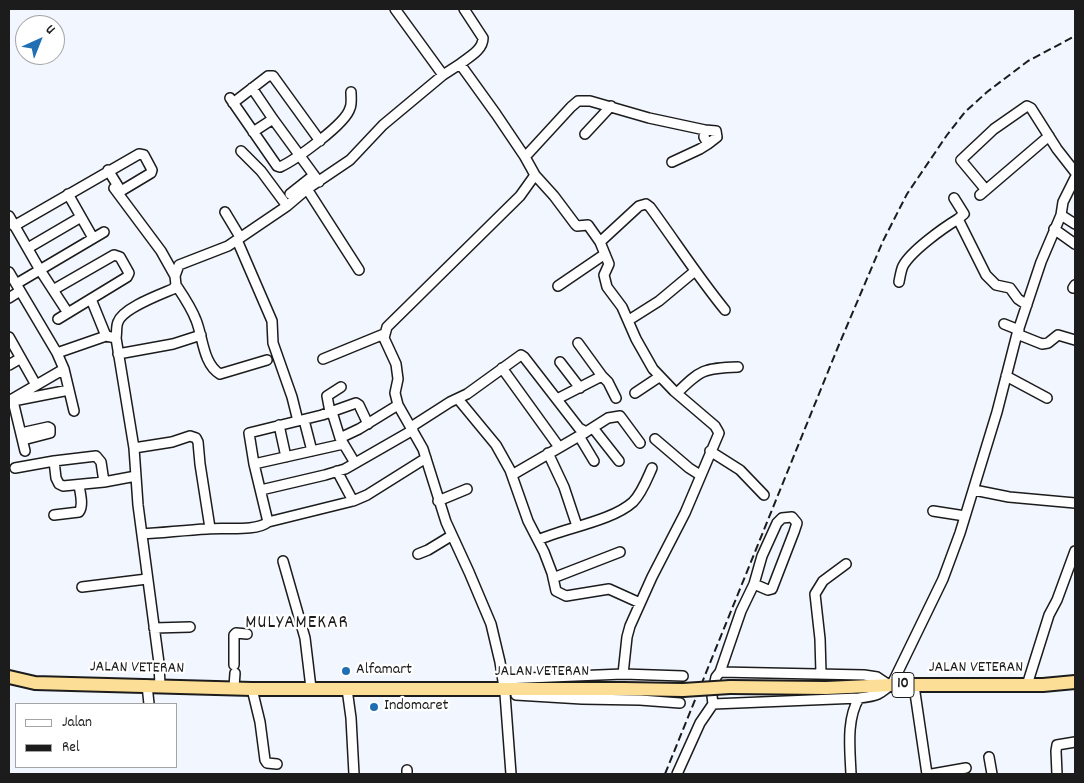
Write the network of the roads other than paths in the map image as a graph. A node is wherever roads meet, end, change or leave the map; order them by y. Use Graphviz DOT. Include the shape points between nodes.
graph roads {
  1 [pos="395,9"];
  2 [pos="464,9"];
  3 [pos="460,64"];
  4 [pos="443,75"];
  5 [pos="252,88"];
  6 [pos="351,92"];
  7 [pos="611,106"];
  8 [pos="273,119"];
  9 [pos="705,130"];
  10 [pos="253,132"];
  11 [pos="585,134"];
  12 [pos="1049,136"];
  13 [pos="320,141"];
  14 [pos="708,144"];
  15 [pos="241,151"];
  16 [pos="300,155"];
  17 [pos="525,157"];
  18 [pos="672,162"];
  19 [pos="108,170"];
  20 [pos="1075,172"];
  21 [pos="535,175"];
  22 [pos="1075,178"];
  23 [pos="317,179"];
  24 [pos="115,182"];
  25 [pos="307,189"];
  26 [pos="68,194"];
  27 [pos="290,194"];
  28 [pos="954,198"];
  29 [pos="287,206"];
  30 [pos="225,212"];
  31 [pos="1061,215"];
  32 [pos="9,216"];
  33 [pos="81,217"];
  34 [pos="958,220"];
  35 [pos="1075,224"];
  36 [pos="14,226"];
  37 [pos="1054,229"];
  38 [pos="104,232"];
  39 [pos="93,238"];
  40 [pos="239,239"];
  41 [pos="600,242"];
  42 [pos="1075,244"];
  43 [pos="28,248"];
  44 [pos="605,254"];
  45 [pos="40,270"];
  46 [pos="359,270"];
  47 [pos="694,271"];
  48 [pos="9,272"];
  49 [pos="176,281"];
  50 [pos="899,282"];
  51 [pos="558,286"];
  52 [pos="18,288"];
  53 [pos="54,290"];
  54 [pos="9,298"];
  55 [pos="91,299"];
  56 [pos="1027,305"];
  57 [pos="724,310"];
  58 [pos="68,313"];
  59 [pos="58,319"];
  60 [pos="628,320"];
  61 [pos="1004,324"];
  62 [pos="1018,332"];
  63 [pos="384,334"];
  64 [pos="201,335"];
  65 [pos="106,336"];
  66 [pos="9,337"];
  67 [pos="116,338"];
  68 [pos="1075,340"];
  69 [pos="578,343"];
  70 [pos="57,353"];
  71 [pos="118,354"];
  72 [pos="21,358"];
  73 [pos="323,359"];
  74 [pos="267,360"];
  75 [pos="560,362"];
  76 [pos="9,365"];
  77 [pos="738,367"];
  78 [pos="502,368"];
  79 [pos="64,369"];
  80 [pos="602,376"];
  81 [pos="1006,376"];
  82 [pos="659,377"];
  83 [pos="36,385"];
  84 [pos="341,387"];
  85 [pos="580,388"];
  86 [pos="69,390"];
  87 [pos="635,392"];
  88 [pos="676,393"];
  89 [pos="458,398"];
  90 [pos="616,398"];
  91 [pos="1048,398"];
  92 [pos="557,399"];
  93 [pos="10,402"];
  94 [pos="398,405"];
  95 [pos="74,411"];
  96 [pos="331,412"];
  97 [pos="301,420"];
  98 [pos="368,424"];
  99 [pos="279,426"];
  100 [pos="412,429"];
  101 [pos="586,432"];
  102 [pos="655,439"];
  103 [pos="342,441"];
  104 [pos="640,444"];
  105 [pos="560,447"];
  106 [pos="134,448"];
  107 [pos="26,451"];
  108 [pos="312,451"];
  109 [pos="712,452"];
  110 [pos="548,453"];
  111 [pos="286,457"];
  112 [pos="426,458"];
  113 [pos="54,461"];
  114 [pos="594,461"];
  115 [pos="619,461"];
  116 [pos="355,463"];
  117 [pos="254,464"];
  118 [pos="15,468"];
  119 [pos="652,468"];
  120 [pos="337,471"];
  121 [pos="512,475"];
  122 [pos="700,475"];
  123 [pos="136,476"];
  124 [pos="104,482"];
  125 [pos="79,485"];
  126 [pos="467,489"];
  127 [pos="261,490"];
  128 [pos="974,490"];
  129 [pos="764,495"];
  130 [pos="353,501"];
  131 [pos="438,501"];
  132 [pos="1075,503"];
  133 [pos="933,511"];
  134 [pos="54,515"];
  135 [pos="965,516"];
  136 [pos="268,522"];
  137 [pos="577,526"];
  138 [pos="210,528"];
  139 [pos="142,534"];
  140 [pos="452,536"];
  141 [pos="538,540"];
  142 [pos="1075,551"];
  143 [pos="620,552"];
  144 [pos="418,554"];
  145 [pos="283,561"];
  146 [pos="846,564"];
  147 [pos="553,578"];
  148 [pos="147,579"];
  149 [pos="754,584"];
  150 [pos="82,587"];
  151 [pos="640,603"];
  152 [pos="190,627"];
  153 [pos="154,628"];
  154 [pos="247,634"];
  155 [pos="720,672"];
  156 [pos="821,673"];
  157 [pos="623,674"];
  158 [pos="683,676"];
  159 [pos="9,677"];
  160 [pos="1075,682"];
  161 [pos="890,685"];
  162 [pos="1027,685"];
  163 [pos="153,686"];
  164 [pos="914,686"];
  165 [pos="234,687"];
  166 [pos="504,687"];
  167 [pos="311,688"];
  168 [pos="252,689"];
  169 [pos="347,689"];
  170 [pos="859,698"];
  171 [pos="149,703"];
  172 [pos="680,703"];
  173 [pos="713,704"];
  174 [pos="1075,742"];
  175 [pos="989,757"];
  176 [pos="277,764"];
  177 [pos="961,770"];
  178 [pos="354,774"];
  179 [pos="511,774"];
  180 [pos="677,774"];
  181 [pos="851,774"];
  182 [pos="927,774"];
  183 [pos="932,774"];
  184 [pos="992,774"];
  185 [pos="1057,774"];
  1 -- 4 [label="street"];
  2 -- 3 [label="street" via="484,42"];
  3 -- 4 [label="street"];
  3 -- 17 [label="street"];
  4 -- 23 [label="street" via="383,125 350,160"];
  5 -- 8 [label="street"];
  5 -- 10 [label="street" via="231,101"];
  5 -- 13 [label="street" via="268,76 276,78"];
  6 -- 13 [label="street" via="349,112"];
  7 -- 9 [label="street"];
  7 -- 11 [label="street"];
  7 -- 17 [label="street" via="578,101"];
  8 -- 10 [label="street"];
  8 -- 16 [label="street"];
  9 -- 14 [label="street"];
  9 -- 14 [label="street" via="713,130 718,135"];
  10 -- 16 [label="street" via="279,167"];
  12 -- 12 [label="street" via="983,192 961,160 994,129 1029,106"];
  12 -- 20 [label="street"];
  13 -- 16 [label="street"];
  14 -- 18 [label="street"];
  15 -- 29 [label="street" via="261,171"];
  16 -- 23 [label="street"];
  17 -- 21 [label="street"];
  19 -- 24 [label="street"];
  19 -- 24 [label="street" via="141,154 152,170 123,191"];
  19 -- 26 [label="street"];
  21 -- 41 [label="street" via="574,224 588,225"];
  21 -- 63 [label="street" via="520,196 387,327"];
  22 -- 31 [label="street" via="1063,202"];
  23 -- 25 [label="street"];
  23 -- 27 [label="street"];
  24 -- 49 [label="street" via="113,187 161,251"];
  25 -- 29 [label="street"];
  25 -- 46 [label="street"];
  26 -- 33 [label="street"];
  26 -- 36 [label="street"];
  28 -- 34 [label="street" via="964,214"];
  29 -- 40 [label="street"];
  30 -- 40 [label="street"];
  31 -- 35 [label="street"];
  31 -- 37 [label="street"];
  32 -- 36 [label="street"];
  33 -- 39 [label="street"];
  33 -- 43 [label="street"];
  34 -- 50 [label="street" via="925,243 908,260"];
  34 -- 56 [label="street" via="986,275 996,285 1010,288"];
  36 -- 43 [label="street"];
  37 -- 42 [label="street"];
  37 -- 56 [label="street"];
  38 -- 39 [label="street"];
  39 -- 45 [label="street"];
  40 -- 49 [label="street" via="179,265"];
  40 -- 97 [label="street" via="272,321 278,361"];
  41 -- 44 [label="street"];
  41 -- 47 [label="street" via="639,206 646,204"];
  43 -- 45 [label="street"];
  44 -- 51 [label="street"];
  44 -- 60 [label="street" via="610,264 604,275 607,287"];
  45 -- 52 [label="street"];
  45 -- 53 [label="street"];
  47 -- 57 [label="street"];
  47 -- 60 [label="street" via="659,301"];
  48 -- 52 [label="street"];
  49 -- 64 [label="street"];
  49 -- 67 [label="street" via="173,289 123,314 118,321"];
  52 -- 54 [label="street"];
  52 -- 70 [label="street"];
  53 -- 55 [label="street" via="118,255 128,276"];
  53 -- 58 [label="street"];
  55 -- 58 [label="street"];
  55 -- 65 [label="street"];
  56 -- 62 [label="street"];
  58 -- 59 [label="street"];
  60 -- 82 [label="street"];
  61 -- 62 [label="street"];
  62 -- 68 [label="street" via="1042,344 1058,335"];
  62 -- 81 [label="street"];
  63 -- 73 [label="street"];
  63 -- 94 [label="street" via="396,364"];
  64 -- 71 [label="street" via="173,344"];
  64 -- 74 [label="street" via="209,362 220,374"];
  65 -- 67 [label="street"];
  65 -- 70 [label="street"];
  66 -- 72 [label="street"];
  67 -- 71 [label="street"];
  69 -- 80 [label="street"];
  70 -- 79 [label="street"];
  71 -- 106 [label="street"];
  72 -- 76 [label="street"];
  72 -- 83 [label="street"];
  75 -- 85 [label="street"];
  77 -- 88 [label="street" via="705,370"];
  78 -- 89 [label="street"];
  78 -- 92 [label="street" via="523,356"];
  78 -- 105 [label="street"];
  79 -- 83 [label="street"];
  79 -- 86 [label="street"];
  80 -- 85 [label="street"];
  80 -- 90 [label="street"];
  81 -- 91 [label="street"];
  81 -- 128 [label="street"];
  82 -- 87 [label="street"];
  82 -- 88 [label="street"];
  83 -- 93 [label="street"];
  84 -- 96 [label="street" via="327,396"];
  85 -- 92 [label="street"];
  86 -- 93 [label="street"];
  86 -- 95 [label="street"];
  88 -- 109 [label="street" via="718,429"];
  89 -- 100 [label="street"];
  89 -- 121 [label="street" via="496,445"];
  92 -- 101 [label="street" via="572,421"];
  93 -- 107 [label="street"];
  94 -- 98 [label="street"];
  94 -- 100 [label="street"];
  96 -- 97 [label="street"];
  96 -- 98 [label="street" via="357,404"];
  96 -- 103 [label="street"];
  97 -- 99 [label="street"];
  97 -- 108 [label="street"];
  98 -- 103 [label="street"];
  99 -- 111 [label="street"];
  99 -- 117 [label="street" via="249,434"];
  100 -- 112 [label="street"];
  100 -- 116 [label="street"];
  101 -- 104 [label="street" via="608,418 620,416"];
  101 -- 105 [label="street"];
  101 -- 114 [label="street"];
  101 -- 115 [label="street"];
  102 -- 122 [label="street"];
  103 -- 108 [label="street"];
  103 -- 116 [label="street"];
  105 -- 110 [label="street"];
  106 -- 123 [label="street"];
  106 -- 138 [label="street" via="190,436 196,438"];
  108 -- 111 [label="street"];
  109 -- 122 [label="street"];
  109 -- 129 [label="street" via="734,466"];
  110 -- 121 [label="street"];
  110 -- 137 [label="street"];
  111 -- 117 [label="street"];
  112 -- 130 [label="street"];
  112 -- 131 [label="street"];
  113 -- 118 [label="street"];
  113 -- 124 [label="street" via="96,456 101,462"];
  113 -- 125 [label="street" via="59,484"];
  116 -- 120 [label="street"];
  117 -- 127 [label="street"];
  119 -- 137 [label="street" via="634,501 616,513"];
  120 -- 127 [label="street"];
  120 -- 130 [label="street"];
  121 -- 141 [label="street"];
  122 -- 151 [label="street" via="685,513"];
  123 -- 124 [label="street"];
  123 -- 139 [label="street"];
  124 -- 125 [label="street"];
  125 -- 134 [label="street" via="82,504 79,512"];
  126 -- 131 [label="street"];
  127 -- 136 [label="street"];
  128 -- 132 [label="street"];
  128 -- 135 [label="street"];
  130 -- 136 [label="street"];
  131 -- 140 [label="street"];
  133 -- 135 [label="street"];
  135 -- 161 [label="street" via="943,578"];
  136 -- 138 [label="street" via="247,528"];
  137 -- 141 [label="street"];
  138 -- 139 [label="street"];
  139 -- 148 [label="street"];
  140 -- 144 [label="street"];
  140 -- 166 [label="street" via="488,617"];
  141 -- 147 [label="street"];
  142 -- 162 [label="street" via="1049,616"];
  143 -- 147 [label="street"];
  145 -- 167 [label="street" via="305,638"];
  146 -- 156 [label="street" via="823,582 815,594"];
  147 -- 151 [label="street" via="554,587 566,596 609,589"];
  148 -- 150 [label="street"];
  148 -- 153 [label="street"];
  149 -- 149 [label="street" via="772,589 797,523 792,517 782,518 777,523"];
  149 -- 155 [label="street"];
  151 -- 157 [label="street" via="627,637"];
  152 -- 153 [label="street"];
  153 -- 163 [label="street" via="159,663"];
  154 -- 165 [label="street" via="234,635"];
  155 -- 156 [label="street"];
  155 -- 173 [label="street" via="716,677"];
  156 -- 161 [label="street" via="877,677"];
  157 -- 158 [label="street"];
  157 -- 166 [label="street"];
  159 -- 163 [label="highway, JALAN VETERAN / 10" via="35,683"];
  160 -- 162 [label="highway, JALAN VETERAN / 10"];
  161 -- 164 [label="highway, JALAN VETERAN / 10"];
  161 -- 166 [label="highway, JALAN VETERAN / 10, bridge" via="683,690"];
  161 -- 170 [label="street" via="876,696"];
  162 -- 164 [label="highway, JALAN VETERAN / 10"];
  163 -- 165 [label="highway, JALAN VETERAN / 10"];
  163 -- 171 [label="street"];
  164 -- 182 [label="street"];
  165 -- 168 [label="highway, JALAN VETERAN / 10"];
  166 -- 169 [label="highway, JALAN VETERAN / 10"];
  166 -- 172 [label="street" via="582,699"];
  166 -- 179 [label="street"];
  167 -- 168 [label="highway, JALAN VETERAN / 10"];
  167 -- 169 [label="highway, JALAN VETERAN / 10"];
  168 -- 176 [label="street" via="265,760"];
  169 -- 178 [label="street" via="352,718"];
  170 -- 173 [label="street"];
  170 -- 181 [label="street" via="852,715"];
  173 -- 180 [label="street" via="700,723"];
  174 -- 185 [label="street" via="1057,745"];
  175 -- 184 [label="street"];
  177 -- 183 [label="street"];
}
